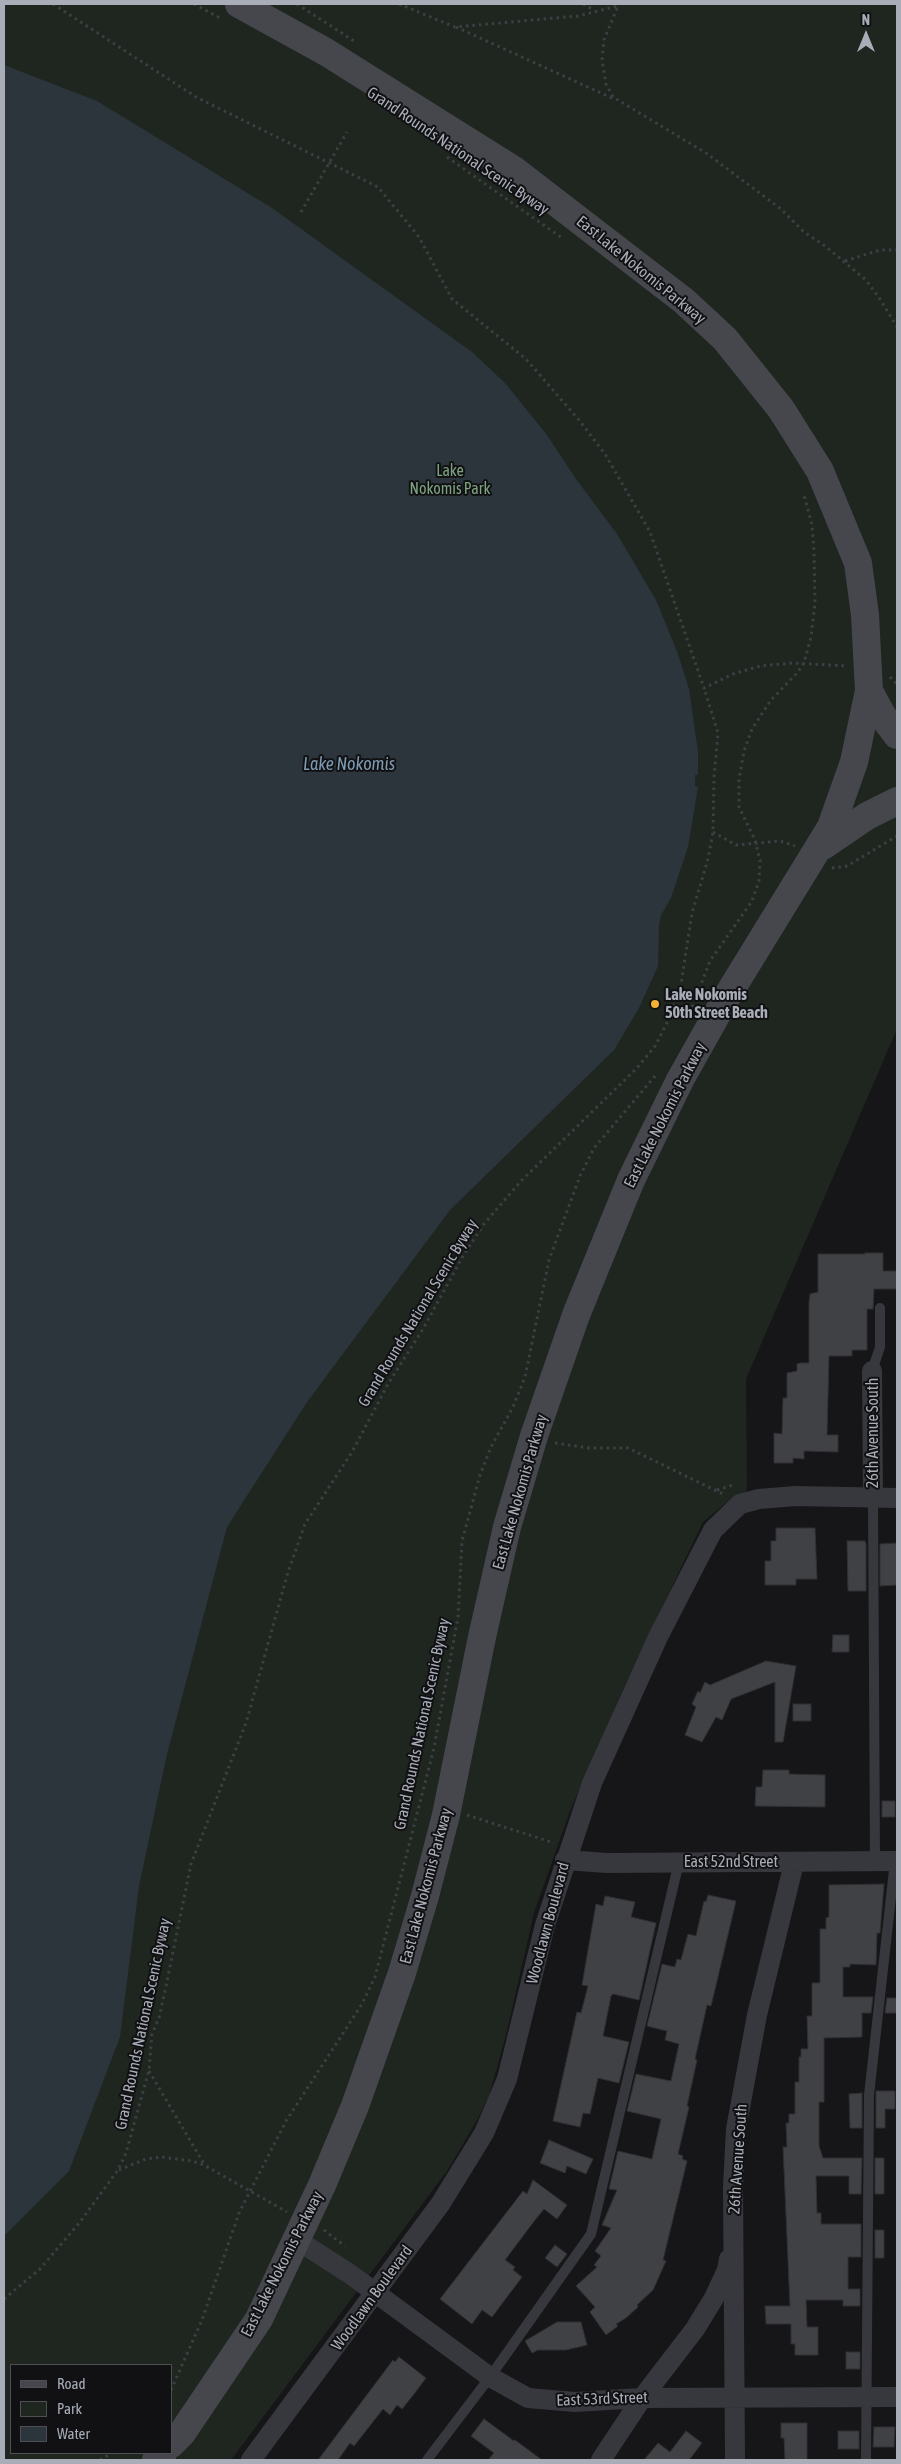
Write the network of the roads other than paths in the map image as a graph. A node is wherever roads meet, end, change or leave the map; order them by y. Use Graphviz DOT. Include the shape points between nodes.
graph roads {
  1 [pos="233,13"];
  2 [pos="868,691"];
  3 [pos="897,736"];
  4 [pos="897,801"];
  5 [pos="815,854"];
  6 [pos="880,1308"];
  7 [pos="872,1371"];
  8 [pos="873,1498"];
  9 [pos="897,1498"];
  10 [pos="562,1852"];
  11 [pos="889,1861"];
  12 [pos="679,1862"];
  13 [pos="794,1863"];
  14 [pos="734,2232"];
  15 [pos="297,2240"];
  16 [pos="376,2293"];
  17 [pos="490,2377"];
  18 [pos="866,2396"];
  19 [pos="897,2397"];
  20 [pos="642,2398"];
  21 [pos="736,2398"];
  22 [pos="172,2443"];
  23 [pos="251,2460"];
  24 [pos="427,2460"];
  25 [pos="601,2460"];
  26 [pos="735,2460"];
  27 [pos="866,2460"];
  1 -- 2 [label="street, East Lake Nokomis Parkway" via="333,57 514,170 684,301 724,339 781,409 820,471 858,563 865,615"];
  2 -- 3 [label="street"];
  2 -- 5 [label="street, East Lake Nokomis Parkway" via="846,787 834,820"];
  4 -- 5 [label="street" via="860,821"];
  5 -- 15 [label="street, East Lake Nokomis Parkway" via="726,998 655,1129 596,1263 534,1436 494,1583 445,1820 420,1914 360,2091"];
  6 -- 7 [label="lane, 26th Avenue South" via="880,1347"];
  7 -- 8 [label="street, 26th Avenue South"];
  8 -- 9 [label="street, Woodlawn Boulevard"];
  8 -- 10 [label="street, Woodlawn Boulevard" via="796,1496 759,1499 740,1504 721,1521 701,1550 609,1740"];
  8 -- 11 [label="lane"];
  10 -- 12 [label="street, East 52nd Street" via="607,1863"];
  10 -- 16 [label="street, Woodlawn Boulevard" via="511,2065 495,2110 464,2170"];
  11 -- 13 [label="street, East 52nd Street"];
  11 -- 18 [label="lane" via="869,2094"];
  12 -- 13 [label="street, East 52nd Street"];
  12 -- 17 [label="lane" via="591,2234"];
  13 -- 14 [label="street, 26th Avenue South" via="757,2015 736,2129"];
  14 -- 20 [label="street" via="727,2270 714,2298 695,2329"];
  14 -- 21 [label="street, 26th Avenue South"];
  15 -- 16 [label="street, East 53rd Street"];
  15 -- 22 [label="street, East Lake Nokomis Parkway" via="259,2318"];
  16 -- 17 [label="street, East 53rd Street"];
  16 -- 23 [label="street, Woodlawn Boulevard"];
  17 -- 20 [label="street, East 53rd Street" via="514,2392 542,2401"];
  17 -- 24 [label="lane"];
  18 -- 19 [label="street, East 53rd Street"];
  18 -- 21 [label="street, East 53rd Street"];
  18 -- 27 [label="lane"];
  20 -- 21 [label="street, East 53rd Street"];
  20 -- 25 [label="street"];
  21 -- 26 [label="street, 26th Avenue South"];
}
